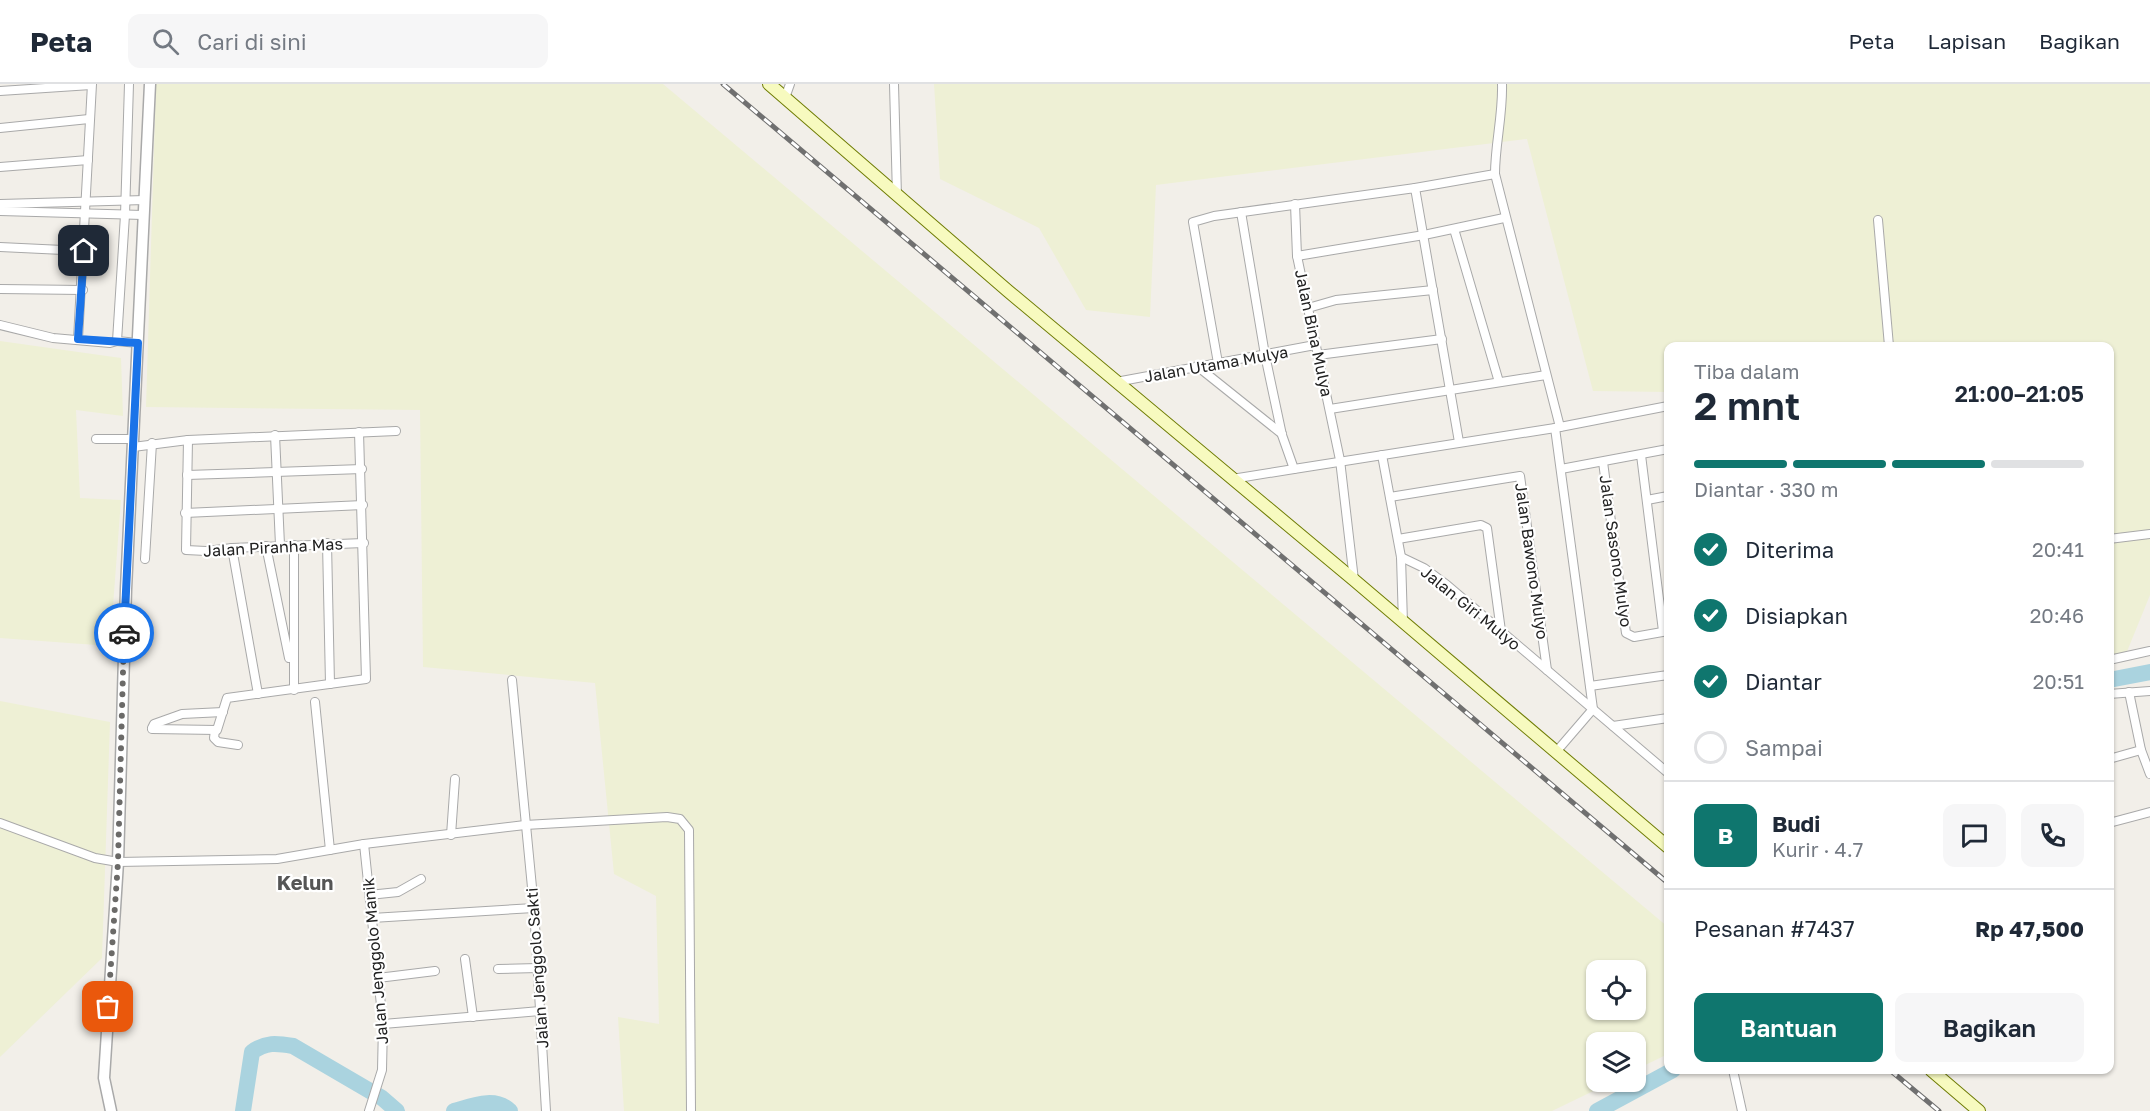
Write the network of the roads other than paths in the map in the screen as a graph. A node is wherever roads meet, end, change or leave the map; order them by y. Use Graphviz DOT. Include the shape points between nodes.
graph roads {
  1 [pos="92,84"];
  2 [pos="129,84"];
  3 [pos="150,84"];
  4 [pos="769,84"];
  5 [pos="790,84"];
  6 [pos="894,84"];
  7 [pos="1502,84"];
  8 [pos="0,91"];
  9 [pos="785,98"];
  10 [pos="89,119"];
  11 [pos="0,128"];
  12 [pos="88,160"];
  13 [pos="0,167"];
  14 [pos="1495,174"];
  15 [pos="1415,188"];
  16 [pos="897,196"];
  17 [pos="126,200"];
  18 [pos="145,200"];
  19 [pos="87,201"];
  20 [pos="0,204"];
  21 [pos="1295,204"];
  22 [pos="0,212"];
  23 [pos="1241,212"];
  24 [pos="86,213"];
  25 [pos="125,215"];
  26 [pos="143,216"];
  27 [pos="1504,218"];
  28 [pos="1878,220"];
  29 [pos="1454,229"];
  30 [pos="1424,235"];
  31 [pos="0,248"];
  32 [pos="84,251"];
  33 [pos="1298,256"];
  34 [pos="0,289"];
  35 [pos="83,290"];
  36 [pos="1433,290"];
  37 [pos="1308,308"];
  38 [pos="0,325"];
  39 [pos="78,339"];
  40 [pos="1442,339"];
  41 [pos="113,342"];
  42 [pos="1890,342"];
  43 [pos="138,343"];
  44 [pos="1315,345"];
  45 [pos="1265,355"];
  46 [pos="1318,355"];
  47 [pos="1218,363"];
  48 [pos="1197,366"];
  49 [pos="1546,375"];
  50 [pos="1116,382"];
  51 [pos="1499,382"];
  52 [pos="1451,390"];
  53 [pos="1664,407"];
  54 [pos="1330,409"];
  55 [pos="1557,428"];
  56 [pos="396,431"];
  57 [pos="359,432"];
  58 [pos="274,435"];
  59 [pos="1282,435"];
  60 [pos="96,439"];
  61 [pos="188,440"];
  62 [pos="1460,442"];
  63 [pos="133,443"];
  64 [pos="152,444"];
  65 [pos="1664,449"];
  66 [pos="1641,454"];
  67 [pos="1382,455"];
  68 [pos="1340,460"];
  69 [pos="1603,462"];
  70 [pos="362,469"];
  71 [pos="1294,469"];
  72 [pos="1561,469"];
  73 [pos="276,471"];
  74 [pos="187,475"];
  75 [pos="1232,480"];
  76 [pos="1390,497"];
  77 [pos="1664,497"];
  78 [pos="1647,500"];
  79 [pos="363,505"];
  80 [pos="278,508"];
  81 [pos="185,513"];
  82 [pos="2150,534"];
  83 [pos="2114,538"];
  84 [pos="1398,539"];
  85 [pos="327,543"];
  86 [pos="364,543"];
  87 [pos="280,545"];
  88 [pos="294,545"];
  89 [pos="266,546"];
  90 [pos="232,548"];
  91 [pos="1401,557"];
  92 [pos="145,559"];
  93 [pos="1354,580"];
  94 [pos="1664,617"];
  95 [pos="1403,623"];
  96 [pos="1501,631"];
  97 [pos="1664,631"];
  98 [pos="2150,651"];
  99 [pos="2114,659"];
  100 [pos="1547,670"];
  101 [pos="293,676"];
  102 [pos="1664,676"];
  103 [pos="512,680"];
  104 [pos="330,684"];
  105 [pos="1590,686"];
  106 [pos="294,690"];
  107 [pos="2150,691"];
  108 [pos="2129,693"];
  109 [pos="258,694"];
  110 [pos="2114,694"];
  111 [pos="315,702"];
  112 [pos="1593,709"];
  113 [pos="223,712"];
  114 [pos="1664,719"];
  115 [pos="1613,726"];
  116 [pos="214,730"];
  117 [pos="238,746"];
  118 [pos="2141,750"];
  119 [pos="1556,752"];
  120 [pos="2114,758"];
  121 [pos="1664,770"];
  122 [pos="2150,774"];
  123 [pos="455,779"];
  124 [pos="2150,812"];
  125 [pos="2114,822"];
  126 [pos="0,823"];
  127 [pos="525,825"];
  128 [pos="451,835"];
  129 [pos="364,844"];
  130 [pos="1664,844"];
  131 [pos="330,850"];
  132 [pos="118,862"];
  133 [pos="421,879"];
  134 [pos="369,894"];
  135 [pos="534,908"];
  136 [pos="372,918"];
  137 [pos="465,959"];
  138 [pos="538,968"];
  139 [pos="498,969"];
  140 [pos="435,971"];
  141 [pos="378,978"];
  142 [pos="540,1011"];
  143 [pos="473,1017"];
  144 [pos="383,1024"];
  145 [pos="1734,1074"];
  146 [pos="1935,1074"];
  147 [pos="370,1107"];
  148 [pos="111,1111"];
  149 [pos="546,1111"];
  150 [pos="691,1111"];
  151 [pos="1742,1111"];
  152 [pos="1979,1111"];
  1 -- 8 [label="street"];
  1 -- 10 [label="street"];
  2 -- 17 [label="street"];
  3 -- 18 [label="street"];
  4 -- 9 [label="main road"];
  5 -- 9 [label="street"];
  6 -- 16 [label="street"];
  7 -- 14 [label="street" via="1503,111"];
  9 -- 16 [label="main road"];
  10 -- 11 [label="street"];
  10 -- 12 [label="street"];
  12 -- 13 [label="street"];
  12 -- 19 [label="street"];
  14 -- 15 [label="street"];
  14 -- 27 [label="street"];
  15 -- 21 [label="street"];
  15 -- 30 [label="street"];
  16 -- 50 [label="main road"];
  17 -- 18 [label="street"];
  17 -- 19 [label="street"];
  17 -- 25 [label="street"];
  18 -- 26 [label="street"];
  19 -- 20 [label="street"];
  19 -- 24 [label="street"];
  21 -- 23 [label="street"];
  21 -- 33 [label="street, Jalan Bina Mulya"];
  22 -- 24 [label="street"];
  23 -- 45 [label="street"];
  23 -- 47 [label="street" via="1193,222"];
  24 -- 25 [label="street"];
  24 -- 32 [label="street"];
  25 -- 26 [label="street"];
  25 -- 41 [label="street"];
  26 -- 43 [label="street"];
  27 -- 29 [label="street"];
  27 -- 49 [label="street"];
  28 -- 42 [label="street"];
  29 -- 30 [label="street"];
  29 -- 51 [label="street"];
  30 -- 33 [label="street"];
  30 -- 36 [label="street"];
  31 -- 32 [label="street"];
  32 -- 35 [label="street"];
  33 -- 37 [label="street, Jalan Bina Mulya"];
  34 -- 35 [label="street"];
  35 -- 39 [label="street"];
  36 -- 37 [label="street" via="1336,300"];
  36 -- 40 [label="street"];
  37 -- 44 [label="street, Jalan Bina Mulya"];
  38 -- 39 [label="street" via="53,338"];
  39 -- 41 [label="street"];
  40 -- 46 [label="street"];
  40 -- 52 [label="street"];
  41 -- 43 [label="street"];
  43 -- 63 [label="street"];
  44 -- 45 [label="street, Jalan Utama Mulya"];
  44 -- 46 [label="street, Jalan Bina Mulya"];
  45 -- 47 [label="street, Jalan Utama Mulya"];
  45 -- 59 [label="street"];
  46 -- 54 [label="street, Jalan Bina Mulya"];
  47 -- 48 [label="street, Jalan Utama Mulya"];
  48 -- 50 [label="street, Jalan Utama Mulya"];
  48 -- 59 [label="street"];
  49 -- 51 [label="street"];
  49 -- 55 [label="street"];
  50 -- 75 [label="main road"];
  51 -- 52 [label="street"];
  52 -- 54 [label="street"];
  52 -- 62 [label="street"];
  53 -- 55 [label="street"];
  54 -- 68 [label="street, Jalan Bina Mulya"];
  55 -- 62 [label="street"];
  55 -- 72 [label="street"];
  56 -- 57 [label="street"];
  57 -- 58 [label="street"];
  57 -- 70 [label="street"];
  58 -- 61 [label="street"];
  58 -- 73 [label="street"];
  59 -- 71 [label="street"];
  60 -- 63 [label="street"];
  61 -- 64 [label="street"];
  61 -- 74 [label="street"];
  62 -- 67 [label="street"];
  63 -- 64 [label="street"];
  63 -- 132 [label="street"];
  64 -- 92 [label="street"];
  65 -- 66 [label="street"];
  66 -- 69 [label="street"];
  66 -- 78 [label="street"];
  67 -- 68 [label="street"];
  67 -- 76 [label="street"];
  68 -- 71 [label="street"];
  68 -- 93 [label="street, Jalan Bina Mulya"];
  69 -- 72 [label="street"];
  69 -- 97 [label="street, Jalan Sasono Mulyo" via="1626,633 1634,637"];
  70 -- 73 [label="street"];
  70 -- 79 [label="street"];
  71 -- 75 [label="street"];
  72 -- 105 [label="street"];
  73 -- 74 [label="street"];
  73 -- 80 [label="street"];
  74 -- 81 [label="street"];
  75 -- 93 [label="main road"];
  76 -- 84 [label="street"];
  76 -- 100 [label="street, Jalan Bawono Mulyo" via="1520,476"];
  77 -- 78 [label="street"];
  78 -- 94 [label="street"];
  79 -- 80 [label="street"];
  79 -- 86 [label="street"];
  80 -- 81 [label="street"];
  80 -- 87 [label="street"];
  81 -- 90 [label="street, Jalan Piranha Mas" via="184,547 194,551"];
  82 -- 83 [label="street"];
  84 -- 91 [label="street"];
  84 -- 96 [label="street" via="1480,525 1487,528"];
  85 -- 86 [label="street, Jalan Piranha Mas"];
  85 -- 88 [label="street, Jalan Piranha Mas"];
  85 -- 104 [label="street"];
  86 -- 104 [label="street" via="367,678"];
  87 -- 88 [label="street, Jalan Piranha Mas"];
  87 -- 89 [label="street, Jalan Piranha Mas"];
  88 -- 101 [label="street"];
  89 -- 90 [label="street, Jalan Piranha Mas"];
  89 -- 101 [label="street"];
  90 -- 109 [label="street"];
  91 -- 95 [label="street"];
  91 -- 96 [label="street, Jalan Giri Mulyo" via="1434,575"];
  93 -- 95 [label="main road"];
  95 -- 119 [label="main road"];
  96 -- 100 [label="street, Jalan Giri Mulyo"];
  98 -- 99 [label="street"];
  100 -- 112 [label="street, Jalan Giri Mulyo"];
  101 -- 106 [label="street"];
  102 -- 105 [label="street"];
  103 -- 127 [label="street, Jalan Jenggolo Sakti"];
  104 -- 106 [label="street"];
  105 -- 112 [label="street"];
  106 -- 109 [label="street"];
  107 -- 108 [label="street"];
  108 -- 110 [label="street"];
  108 -- 118 [label="street"];
  109 -- 113 [label="street" via="227,698"];
  111 -- 131 [label="street"];
  112 -- 115 [label="street, Jalan Giri Mulyo"];
  112 -- 119 [label="street"];
  113 -- 116 [label="street" via="220,728"];
  113 -- 116 [label="street" via="182,714 152,727"];
  114 -- 115 [label="street"];
  115 -- 121 [label="street, Jalan Giri Mulyo"];
  116 -- 117 [label="street" via="218,742"];
  118 -- 120 [label="street"];
  118 -- 122 [label="street"];
  119 -- 130 [label="main road"];
  123 -- 128 [label="street"];
  124 -- 125 [label="street"];
  126 -- 132 [label="street" via="95,858"];
  127 -- 128 [label="street"];
  127 -- 135 [label="street, Jalan Jenggolo Sakti"];
  127 -- 150 [label="street" via="668,817 686,824"];
  128 -- 129 [label="street"];
  129 -- 131 [label="street"];
  129 -- 134 [label="street, Jalan Jenggolo Manik"];
  131 -- 132 [label="street" via="262,860"];
  132 -- 148 [label="street" via="104,1078"];
  133 -- 134 [label="street" via="398,892"];
  134 -- 136 [label="street, Jalan Jenggolo Manik"];
  135 -- 136 [label="street"];
  135 -- 138 [label="street, Jalan Jenggolo Sakti"];
  136 -- 141 [label="street, Jalan Jenggolo Manik"];
  137 -- 143 [label="street"];
  138 -- 139 [label="street"];
  138 -- 142 [label="street, Jalan Jenggolo Sakti"];
  140 -- 141 [label="street"];
  141 -- 144 [label="street, Jalan Jenggolo Manik"];
  142 -- 143 [label="street"];
  142 -- 149 [label="street, Jalan Jenggolo Sakti"];
  143 -- 144 [label="street"];
  144 -- 147 [label="street, Jalan Jenggolo Manik" via="383,1061"];
  145 -- 151 [label="street"];
  146 -- 152 [label="main road"];
}
